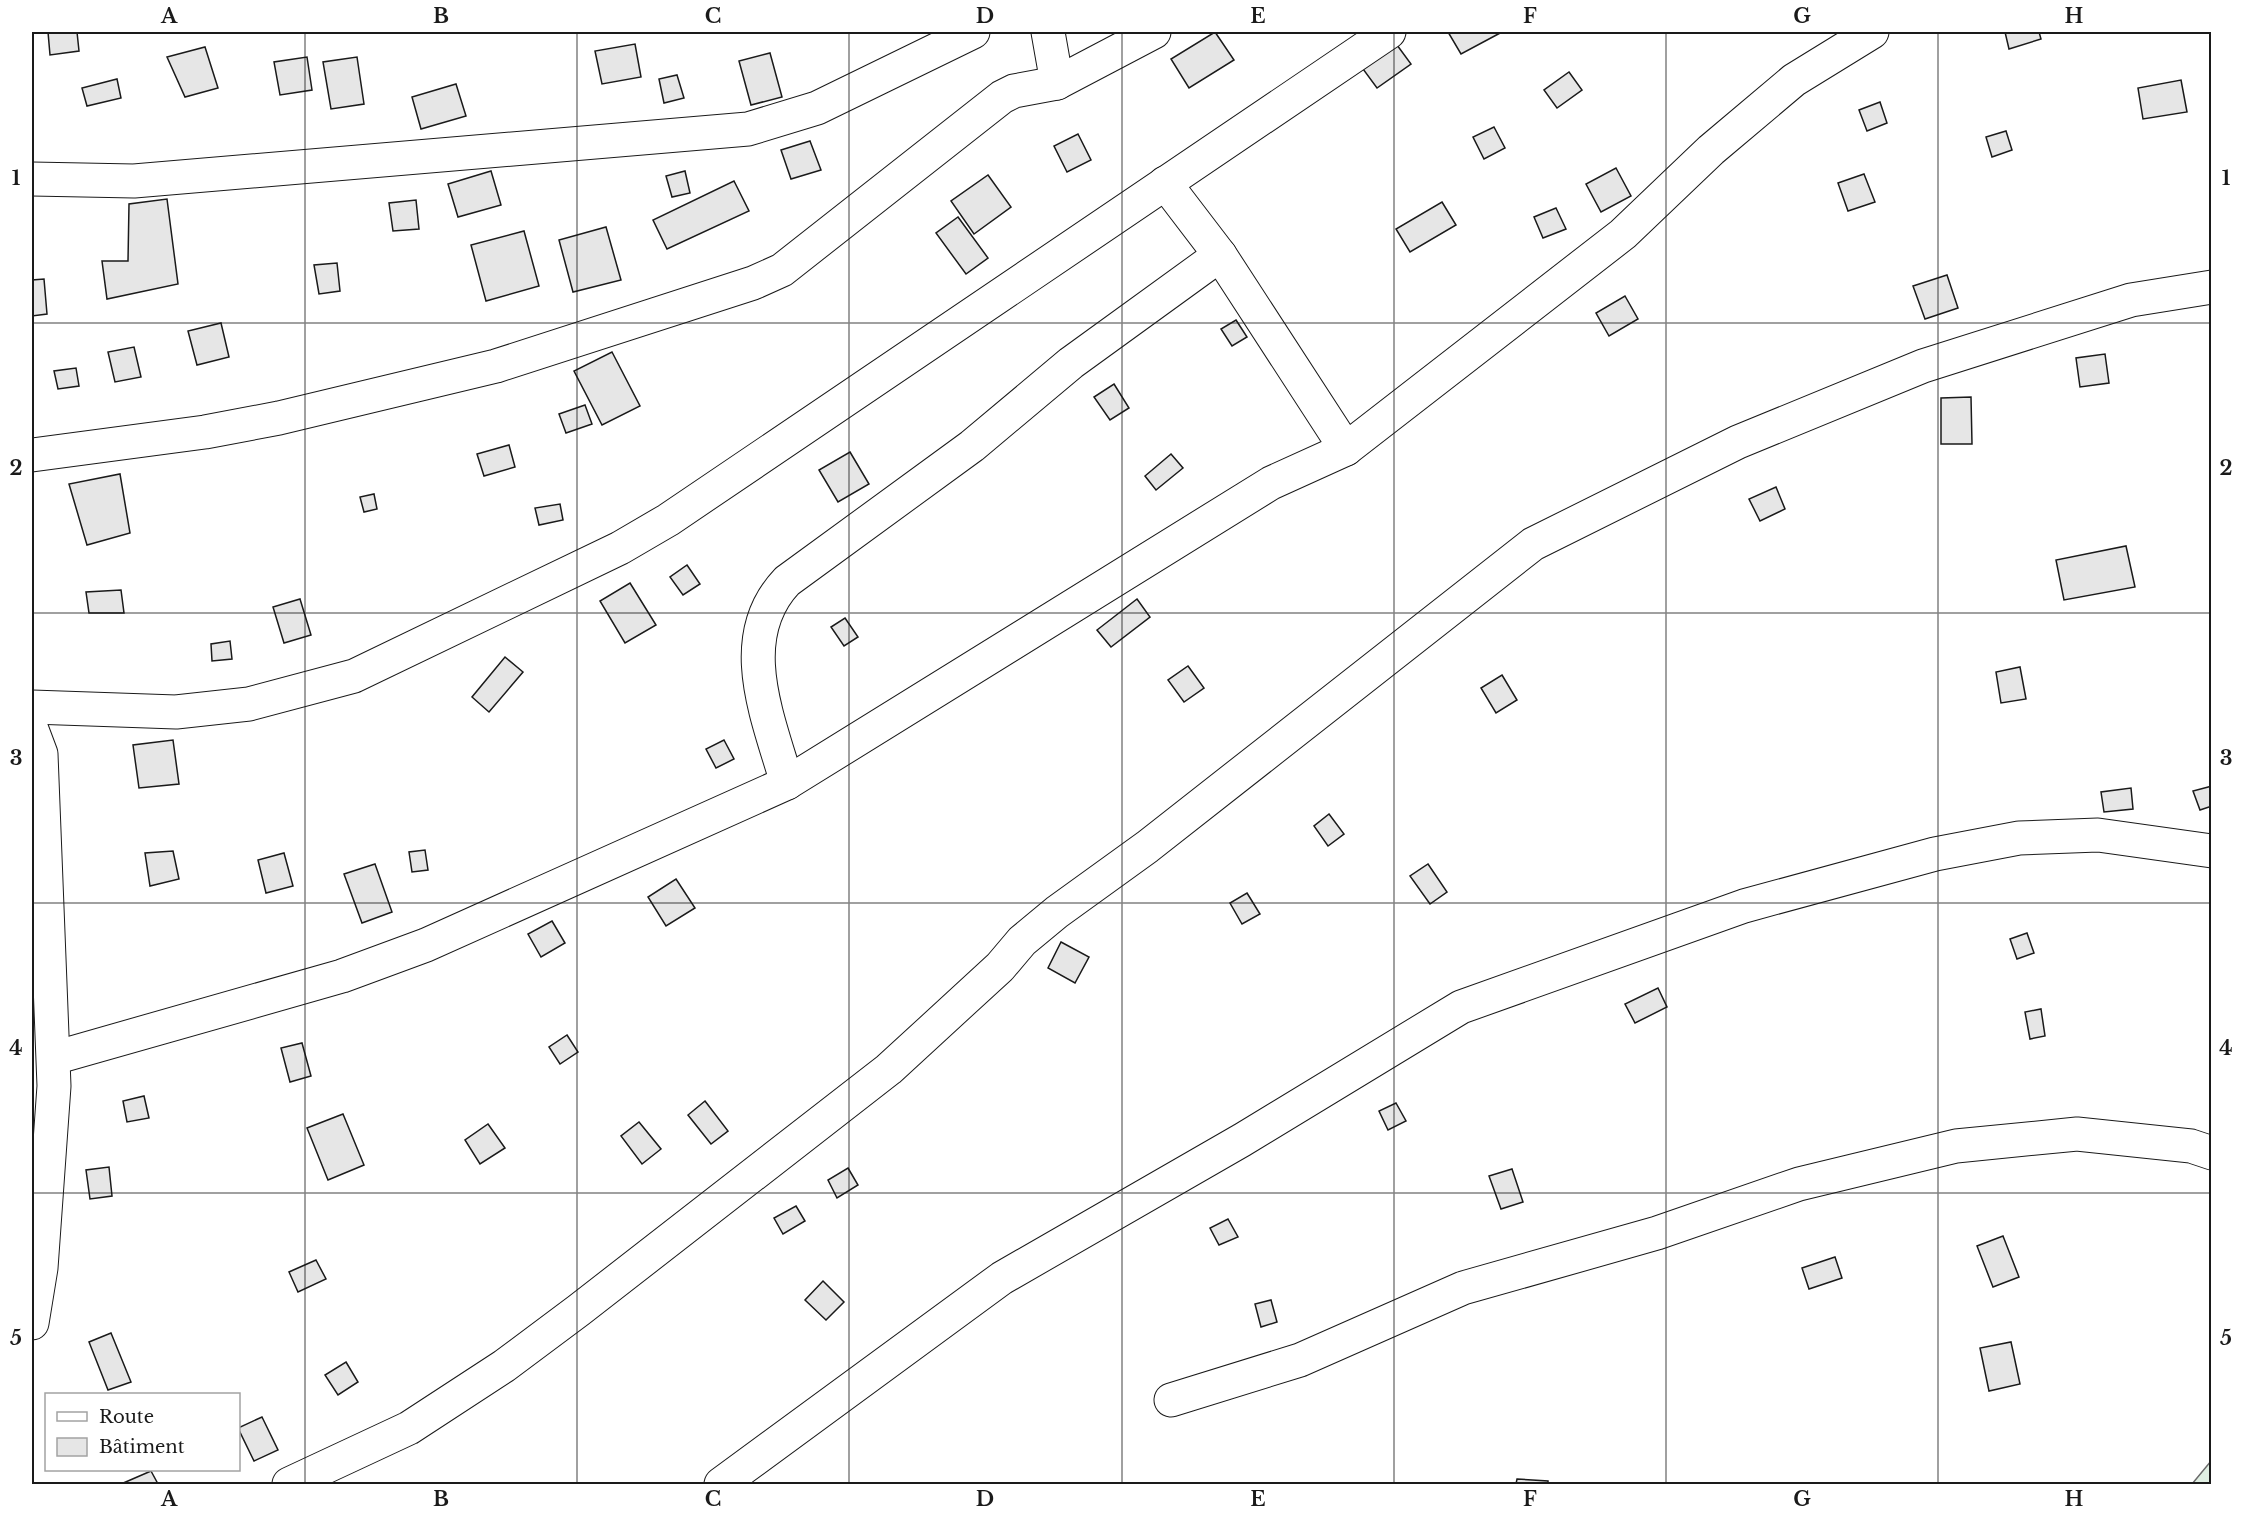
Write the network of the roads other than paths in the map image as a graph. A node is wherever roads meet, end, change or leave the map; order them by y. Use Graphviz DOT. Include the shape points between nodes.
graph roads {
  1 [pos="973,32"];
  2 [pos="1048,32"];
  3 [pos="1154,32"];
  4 [pos="1389,32"];
  5 [pos="1872,32"];
  6 [pos="1057,83"];
  7 [pos="32,179"];
  8 [pos="1165,183"];
  9 [pos="1220,255"];
  10 [pos="2211,287"];
  11 [pos="1346,449"];
  12 [pos="32,455"];
  13 [pos="32,707"];
  14 [pos="32,730"];
  15 [pos="787,783"];
  16 [pos="2211,851"];
  17 [pos="40,945"];
  18 [pos="54,1058"];
  19 [pos="2211,1153"];
  20 [pos="36,1267"];
  21 [pos="32,1323"];
  22 [pos="1171,1400"];
  23 [pos="290,1485"];
  24 [pos="720,1485"];
  1 -- 7 [label="street" via="817,108 748,129 134,181"];
  2 -- 6 [label="street"];
  3 -- 6 [label="street"];
  4 -- 8 [label="street"];
  5 -- 11 [label="street" via="1794,81 1711,150 1623,234"];
  6 -- 12 [label="street" via="1002,97 782,270 753,283 496,366 279,418"];
  8 -- 9 [label="street"];
  8 -- 13 [label="street" via="668,520 620,548 354,676 249,704 176,712"];
  9 -- 11 [label="street"];
  9 -- 15 [label="street" via="1071,363 972,446 775,593 760,626 761,690"];
  10 -- 23 [label="street" via="2131,300 1923,366 1738,442 1533,544 1147,847 1057,912 889,1069 569,1317 504,1366 409,1428"];
  11 -- 15 [label="street" via="1270,483"];
  14 -- 17 [label="street" via="41,754"];
  15 -- 18 [label="street" via="416,949 342,976"];
  16 -- 24 [label="street" via="2098,835 2019,838 1935,854 1744,906 1461,1007 1242,1140 1002,1278"];
  17 -- 18 [label="street"];
  18 -- 20 [label="street"];
  19 -- 22 [label="street" via="2191,1146 2077,1134 1956,1146 1799,1184 1657,1233 1463,1288 1300,1360"];
  20 -- 21 [label="street"];
}
